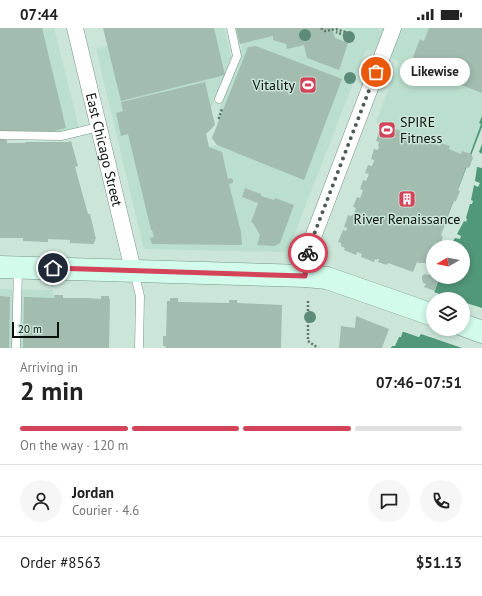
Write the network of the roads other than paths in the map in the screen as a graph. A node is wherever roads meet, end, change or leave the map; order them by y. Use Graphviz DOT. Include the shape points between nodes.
graph roads {
  1 [pos="75,28"];
  2 [pos="231,28"];
  3 [pos="393,28"];
  4 [pos="219,100"];
  5 [pos="99,127"];
  6 [pos="0,135"];
  7 [pos="9,267"];
  8 [pos="133,270"];
  9 [pos="305,276"];
  10 [pos="426,312"];
  11 [pos="470,328"];
  12 [pos="482,332"];
  13 [pos="16,348"];
  14 [pos="139,348"];
  1 -- 5 [label="street, East Chicago Street"];
  2 -- 4 [label="lane" via="237,56"];
  3 -- 9 [label="street" via="310,245"];
  5 -- 6 [label="lane" via="62,136"];
  5 -- 8 [label="street, East Chicago Street"];
  7 -- 8 [label="main road"];
  7 -- 13 [label="lane"];
  8 -- 9 [label="main road"];
  8 -- 14 [label="lane" via="140,296"];
  9 -- 10 [label="main road" via="327,278"];
  11 -- 12 [label="main road"];
}
